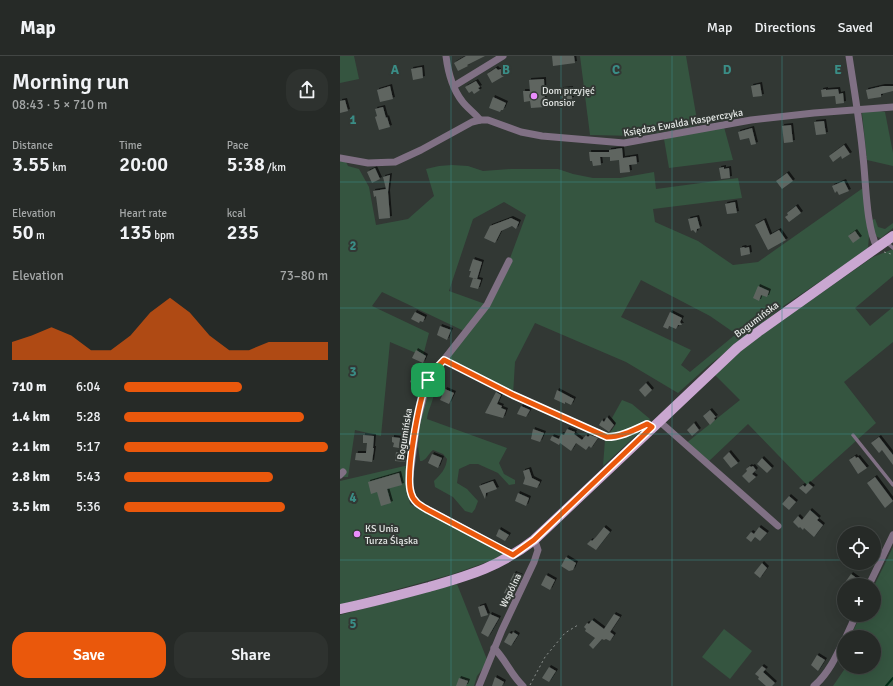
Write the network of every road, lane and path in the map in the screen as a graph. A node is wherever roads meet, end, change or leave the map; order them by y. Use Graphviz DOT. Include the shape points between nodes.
graph roads {
  1 [pos="446,56"];
  2 [pos="503,56"];
  3 [pos="849,56"];
  4 [pos="454,86"];
  5 [pos="893,107"];
  6 [pos="857,109"];
  7 [pos="480,120"];
  8 [pos="340,158"];
  9 [pos="887,243"];
  10 [pos="509,261"];
  11 [pos="444,360"];
  12 [pos="466,371"];
  13 [pos="656,424"];
  14 [pos="853,435"];
  15 [pos="893,485"];
  16 [pos="778,526"];
  17 [pos="893,535"];
  18 [pos="534,540"];
  19 [pos="513,555"];
  20 [pos="872,578"];
  21 [pos="340,609"];
  22 [pos="578,625"];
  23 [pos="494,648"];
  24 [pos="837,655"];
  25 [pos="479,686"];
  26 [pos="523,686"];
  27 [pos="530,686"];
  28 [pos="814,686"];
  1 -- 4 [label="street" via="450,80"];
  2 -- 4 [label="street"];
  3 -- 6 [label="street, Bogumińska"];
  4 -- 7 [label="street" via="463,102"];
  5 -- 6 [label="street, Księdza Ewalda Kasperczyka"];
  6 -- 7 [label="street, Księdza Ewalda Kasperczyka" via="751,120 624,143 542,136"];
  6 -- 9 [label="street, Bogumińska" via="873,240"];
  7 -- 8 [label="street" via="395,162 368,163"];
  9 -- 13 [label="main road, Bogumińska" via="737,348"];
  10 -- 11 [label="street, Bogumińska" via="488,306"];
  11 -- 12 [label="path"];
  11 -- 19 [label="street, Bogumińska" via="428,380 423,397 411,465 411,494 417,504"];
  12 -- 13 [label="street" via="607,437 624,434 647,424"];
  13 -- 16 [label="street"];
  13 -- 18 [label="main road, Bogumińska"];
  14 -- 15 [label="lane"];
  17 -- 20 [label="street"];
  18 -- 19 [label="main road, Bogumińska"];
  18 -- 23 [label="street, Wspólna" via="538,550 534,562"];
  19 -- 21 [label="main road, Bogumińska" via="473,574"];
  22 -- 27 [label="path" via="565,633 545,657"];
  23 -- 25 [label="street, Wspólna"];
  23 -- 26 [label="street"];
  24 -- 28 [label="street" via="822,680"];
}
